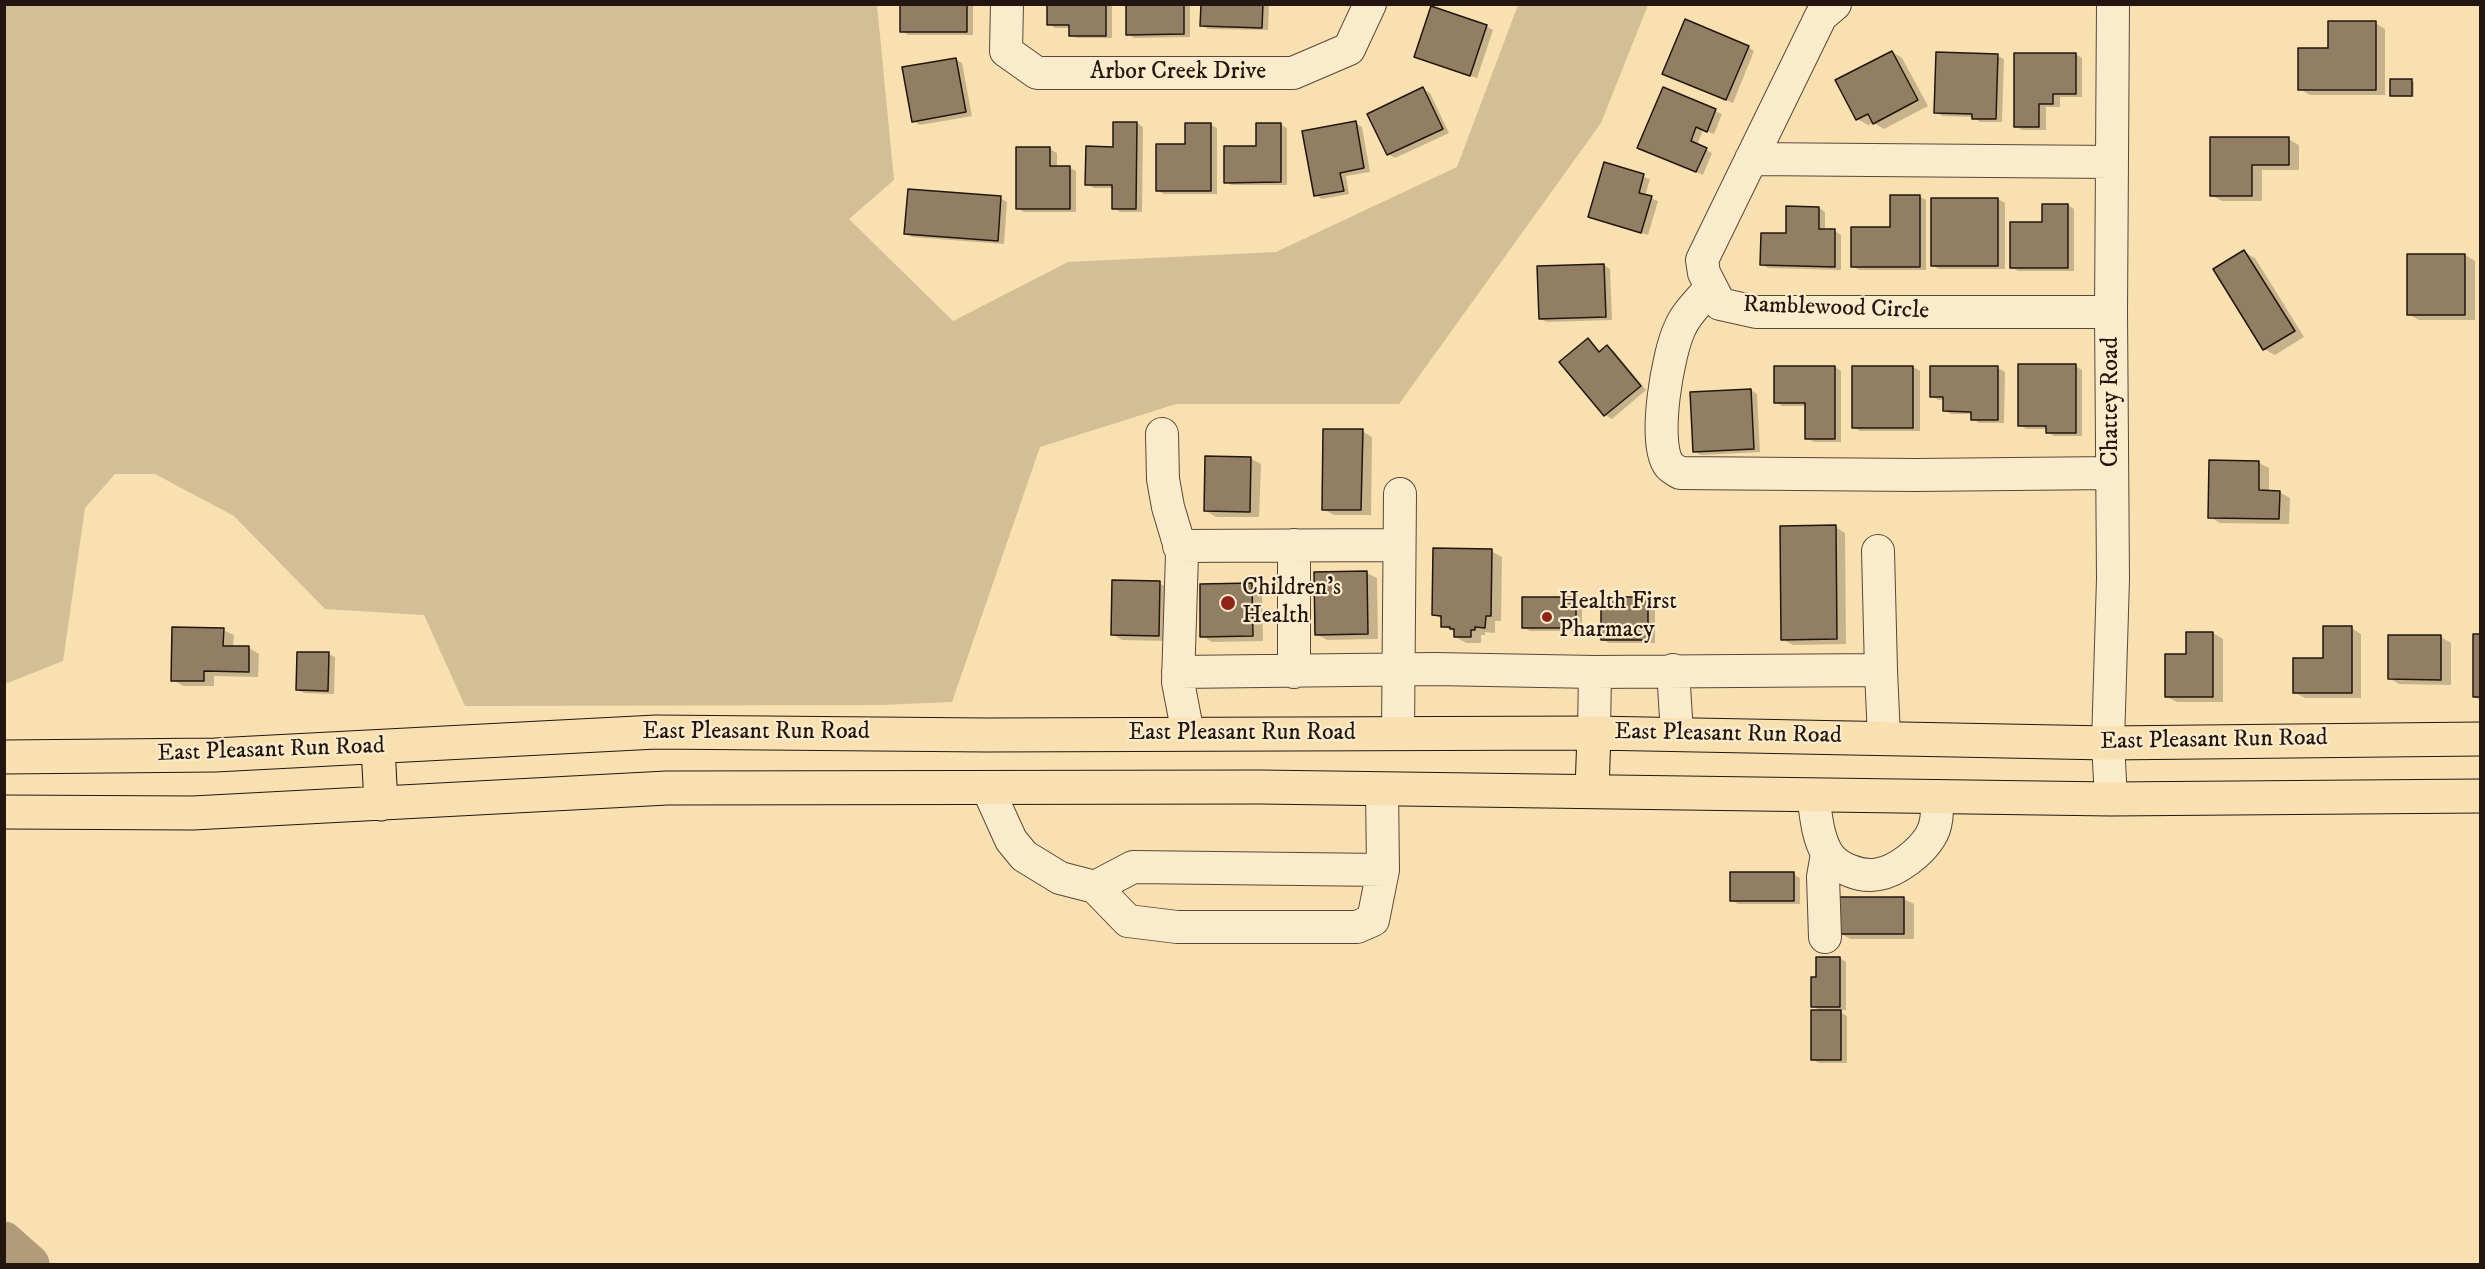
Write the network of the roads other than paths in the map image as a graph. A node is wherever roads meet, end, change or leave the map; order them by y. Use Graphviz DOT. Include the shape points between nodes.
graph roads {
  1 [pos="1007,4"];
  2 [pos="1370,4"];
  3 [pos="1835,4"];
  4 [pos="2110,5"];
  5 [pos="1751,159"];
  6 [pos="2112,162"];
  7 [pos="1712,287"];
  8 [pos="2111,312"];
  9 [pos="1162,434"];
  10 [pos="2112,473"];
  11 [pos="1400,494"];
  12 [pos="1399,544"];
  13 [pos="1294,545"];
  14 [pos="1179,546"];
  15 [pos="1878,551"];
  16 [pos="1673,670"];
  17 [pos="1881,670"];
  18 [pos="1398,671"];
  19 [pos="1178,672"];
  20 [pos="1294,672"];
  21 [pos="1595,672"];
  22 [pos="1398,733"];
  23 [pos="1594,733"];
  24 [pos="1188,734"];
  25 [pos="1677,734"];
  26 [pos="986,735"];
  27 [pos="1884,738"];
  28 [pos="2481,739"];
  29 [pos="2108,743"];
  30 [pos="378,747"];
  31 [pos="4,757"];
  32 [pos="987,787"];
  33 [pos="1382,789"];
  34 [pos="1592,791"];
  35 [pos="1814,795"];
  36 [pos="1937,796"];
  37 [pos="2481,796"];
  38 [pos="2111,799"];
  39 [pos="381,804"];
  40 [pos="4,812"];
  41 [pos="1827,854"];
  42 [pos="1383,870"];
  43 [pos="1095,887"];
  44 [pos="1825,937"];
  1 -- 2 [label="street, Arbor Creek Drive" via="1006,51 1037,73 1293,73 1349,49"];
  3 -- 5 [label="street, Ramblewood Circle" via="1821,16"];
  4 -- 6 [label="street, Chattey Road"];
  5 -- 6 [label="street"];
  5 -- 7 [label="street, Ramblewood Circle" via="1702,260"];
  6 -- 8 [label="street, Chattey Road"];
  7 -- 8 [label="street, Ramblewood Circle" via="1720,304 1756,312"];
  7 -- 10 [label="street" via="1680,326 1670,356 1661,418 1662,449 1669,465 1680,473"];
  8 -- 10 [label="street, Chattey Road"];
  9 -- 14 [label="street" via="1167,507"];
  10 -- 29 [label="street, Chattey Road"];
  11 -- 12 [label="street"];
  12 -- 13 [label="street"];
  12 -- 18 [label="street"];
  13 -- 14 [label="street"];
  13 -- 20 [label="street"];
  14 -- 19 [label="street" via="1182,554"];
  15 -- 17 [label="street"];
  16 -- 17 [label="street"];
  16 -- 21 [label="street"];
  16 -- 25 [label="street"];
  17 -- 27 [label="street"];
  18 -- 20 [label="street"];
  18 -- 21 [label="street"];
  18 -- 22 [label="street"];
  19 -- 20 [label="street"];
  19 -- 24 [label="street"];
  21 -- 23 [label="street"];
  22 -- 23 [label="main road, East Pleasant Run Road"];
  22 -- 24 [label="main road, East Pleasant Run Road"];
  23 -- 25 [label="main road, East Pleasant Run Road"];
  23 -- 34 [label="main road"];
  24 -- 26 [label="main road, East Pleasant Run Road"];
  25 -- 27 [label="main road, East Pleasant Run Road"];
  26 -- 30 [label="main road, East Pleasant Run Road" via="656,732"];
  26 -- 32 [label="main road"];
  27 -- 29 [label="main road, East Pleasant Run Road"];
  28 -- 29 [label="main road, East Pleasant Run Road"];
  29 -- 38 [label="street, Chattey Road"];
  30 -- 31 [label="main road, East Pleasant Run Road" via="215,755"];
  30 -- 39 [label="main road"];
  32 -- 33 [label="main road"];
  32 -- 39 [label="main road" via="668,788"];
  32 -- 43 [label="street" via="1011,840 1024,856 1060,878"];
  33 -- 34 [label="main road"];
  33 -- 42 [label="street"];
  34 -- 35 [label="main road"];
  35 -- 36 [label="main road"];
  35 -- 41 [label="street"];
  36 -- 38 [label="main road"];
  36 -- 41 [label="street" via="1936,824 1930,837 1895,868 1880,874 1864,874 1841,867"];
  37 -- 38 [label="main road"];
  39 -- 40 [label="main road" via="193,813"];
  41 -- 44 [label="street" via="1823,877"];
  42 -- 43 [label="street" via="1133,867"];
  42 -- 43 [label="street" via="1373,920 1357,927 1138,924 1128,921"];
}
